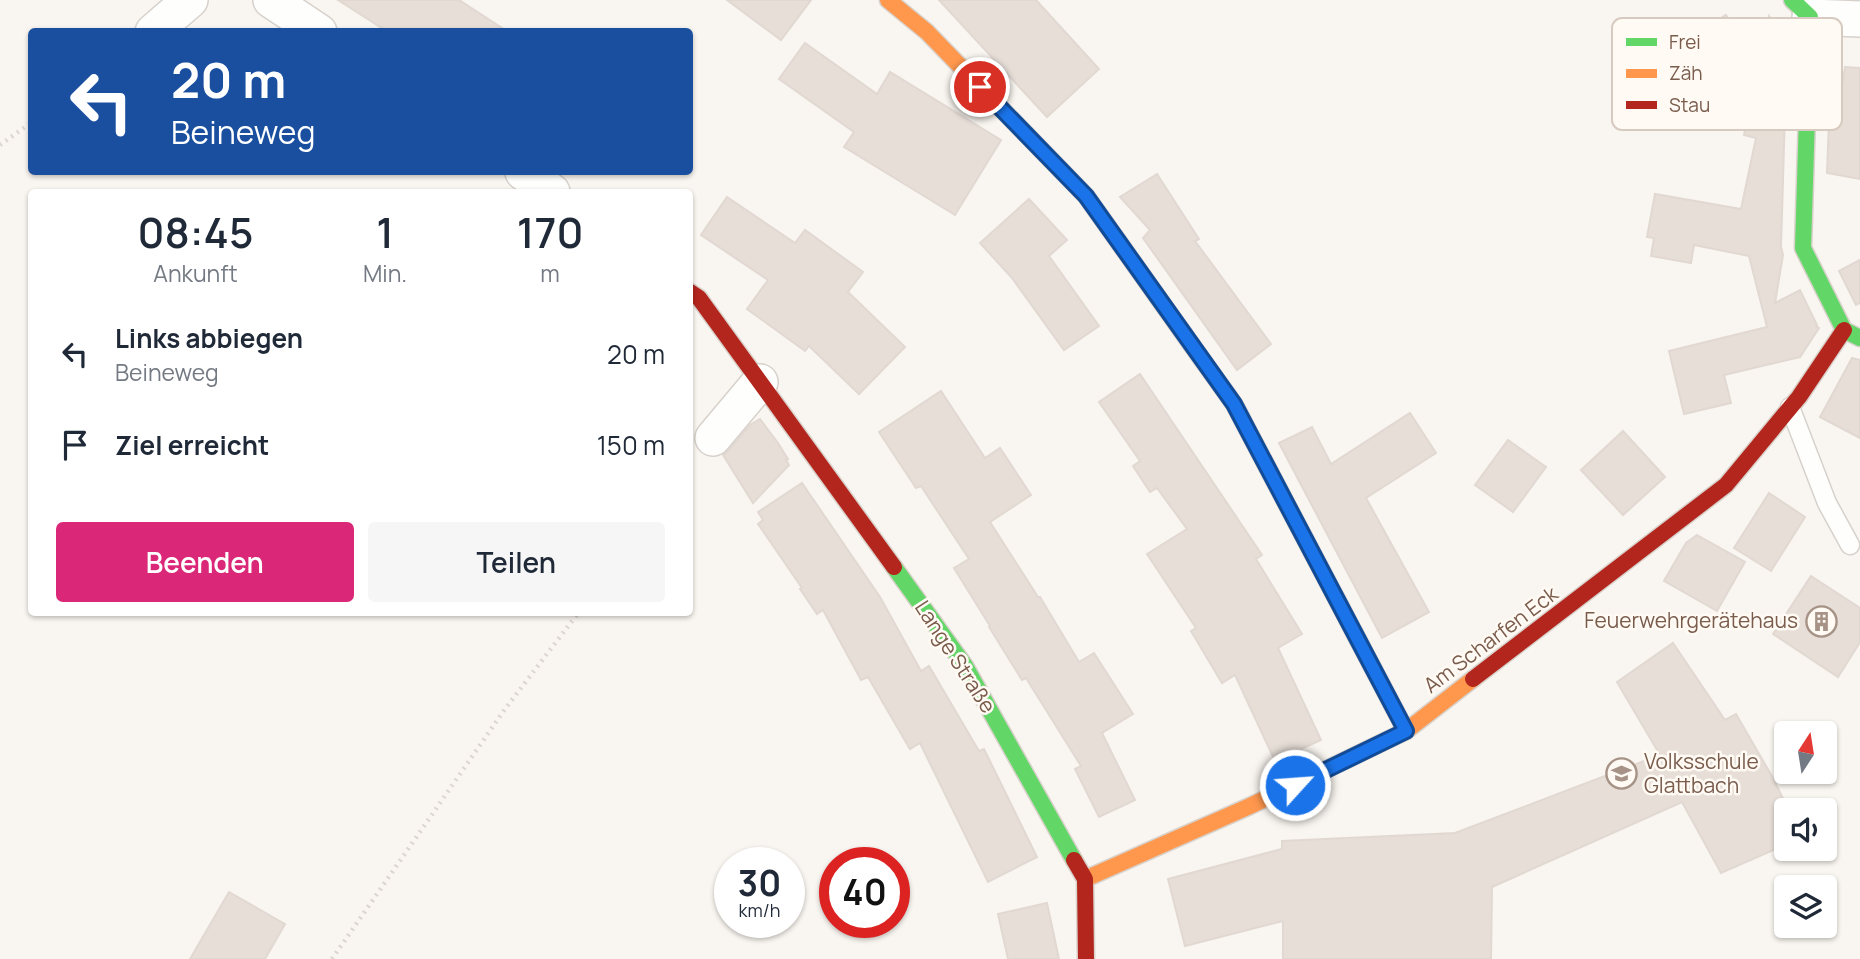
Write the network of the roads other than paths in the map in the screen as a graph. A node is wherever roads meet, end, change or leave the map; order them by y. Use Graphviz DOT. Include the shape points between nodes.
graph roads {
  1 [pos="190,0"];
  2 [pos="271,0"];
  3 [pos="888,0"];
  4 [pos="1801,8"];
  5 [pos="1860,19"];
  6 [pos="158,28"];
  7 [pos="313,28"];
  8 [pos="1802,130"];
  9 [pos="527,175"];
  10 [pos="548,189"];
  11 [pos="693,294"];
  12 [pos="1844,330"];
  13 [pos="1860,338"];
  14 [pos="760,382"];
  15 [pos="1790,407"];
  16 [pos="713,438"];
  17 [pos="1850,545"];
  18 [pos="1406,731"];
  19 [pos="1085,879"];
  20 [pos="1086,959"];
  1 -- 6 [label="street"];
  2 -- 7 [label="street"];
  3 -- 18 [label="street" via="927,32 1086,196 1226,393"];
  4 -- 5 [label="street"];
  8 -- 12 [label="street" via="1803,248"];
  9 -- 10 [label="street"];
  11 -- 14 [label="street, Lange Straße"];
  12 -- 13 [label="street"];
  12 -- 15 [label="street, Am Scharfen Eck"];
  14 -- 16 [label="street"];
  14 -- 19 [label="street, Lange Straße" via="965,666"];
  15 -- 17 [label="lane" via="1827,503"];
  15 -- 18 [label="street, Am Scharfen Eck" via="1726,485"];
  18 -- 19 [label="street, Am Scharfen Eck"];
  19 -- 20 [label="street, Lange Straße"];
}
